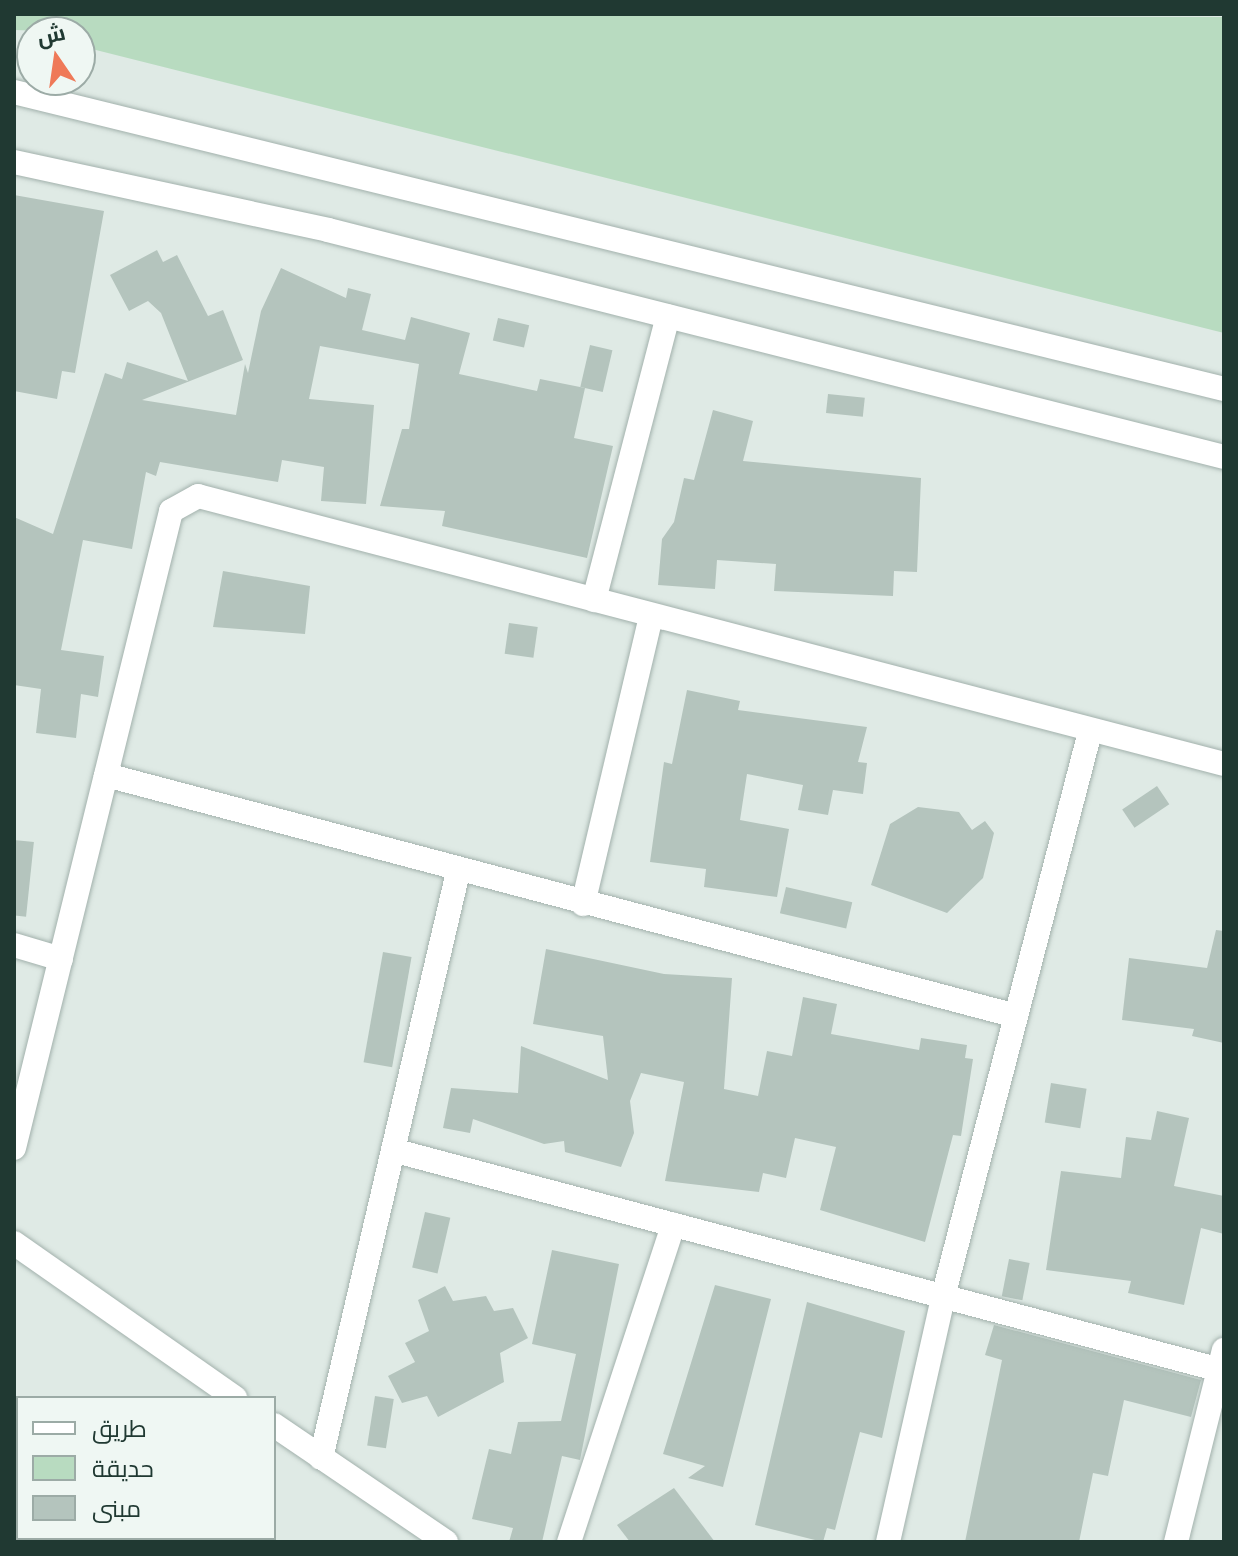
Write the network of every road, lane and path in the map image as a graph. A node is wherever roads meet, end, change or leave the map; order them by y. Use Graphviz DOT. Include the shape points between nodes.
graph roads {
  1 [pos="14,92"];
  2 [pos="14,162"];
  3 [pos="668,316"];
  4 [pos="1224,389"];
  5 [pos="1224,457"];
  6 [pos="594,600"];
  7 [pos="651,616"];
  8 [pos="1090,732"];
  9 [pos="1224,764"];
  10 [pos="106,775"];
  11 [pos="458,872"];
  12 [pos="583,904"];
  13 [pos="14,945"];
  14 [pos="61,959"];
  15 [pos="1016,1016"];
  16 [pos="14,1148"];
  17 [pos="396,1151"];
  18 [pos="673,1225"];
  19 [pos="14,1243"];
  20 [pos="943,1297"];
  21 [pos="1222,1364"];
  22 [pos="232,1396"];
  23 [pos="276,1426"];
  24 [pos="321,1458"];
  25 [pos="446,1542"];
  26 [pos="569,1542"];
  27 [pos="888,1542"];
  28 [pos="1176,1542"];
  1 -- 4 [label="street"];
  2 -- 3 [label="street"];
  3 -- 5 [label="street"];
  3 -- 6 [label="street"];
  6 -- 7 [label="street"];
  6 -- 10 [label="street" via="198,496 171,511"];
  7 -- 8 [label="street"];
  7 -- 12 [label="street"];
  8 -- 9 [label="street"];
  8 -- 15 [label="street"];
  10 -- 11 [label="street"];
  10 -- 14 [label="street"];
  11 -- 12 [label="street"];
  11 -- 17 [label="street"];
  12 -- 15 [label="street"];
  13 -- 14 [label="street"];
  14 -- 16 [label="street"];
  15 -- 20 [label="street"];
  17 -- 18 [label="street"];
  17 -- 24 [label="street"];
  18 -- 20 [label="street"];
  18 -- 26 [label="street"];
  19 -- 22 [label="street"];
  20 -- 21 [label="street"];
  20 -- 27 [label="street"];
  21 -- 28 [label="street"];
  23 -- 24 [label="street"];
  24 -- 25 [label="street"];
}
